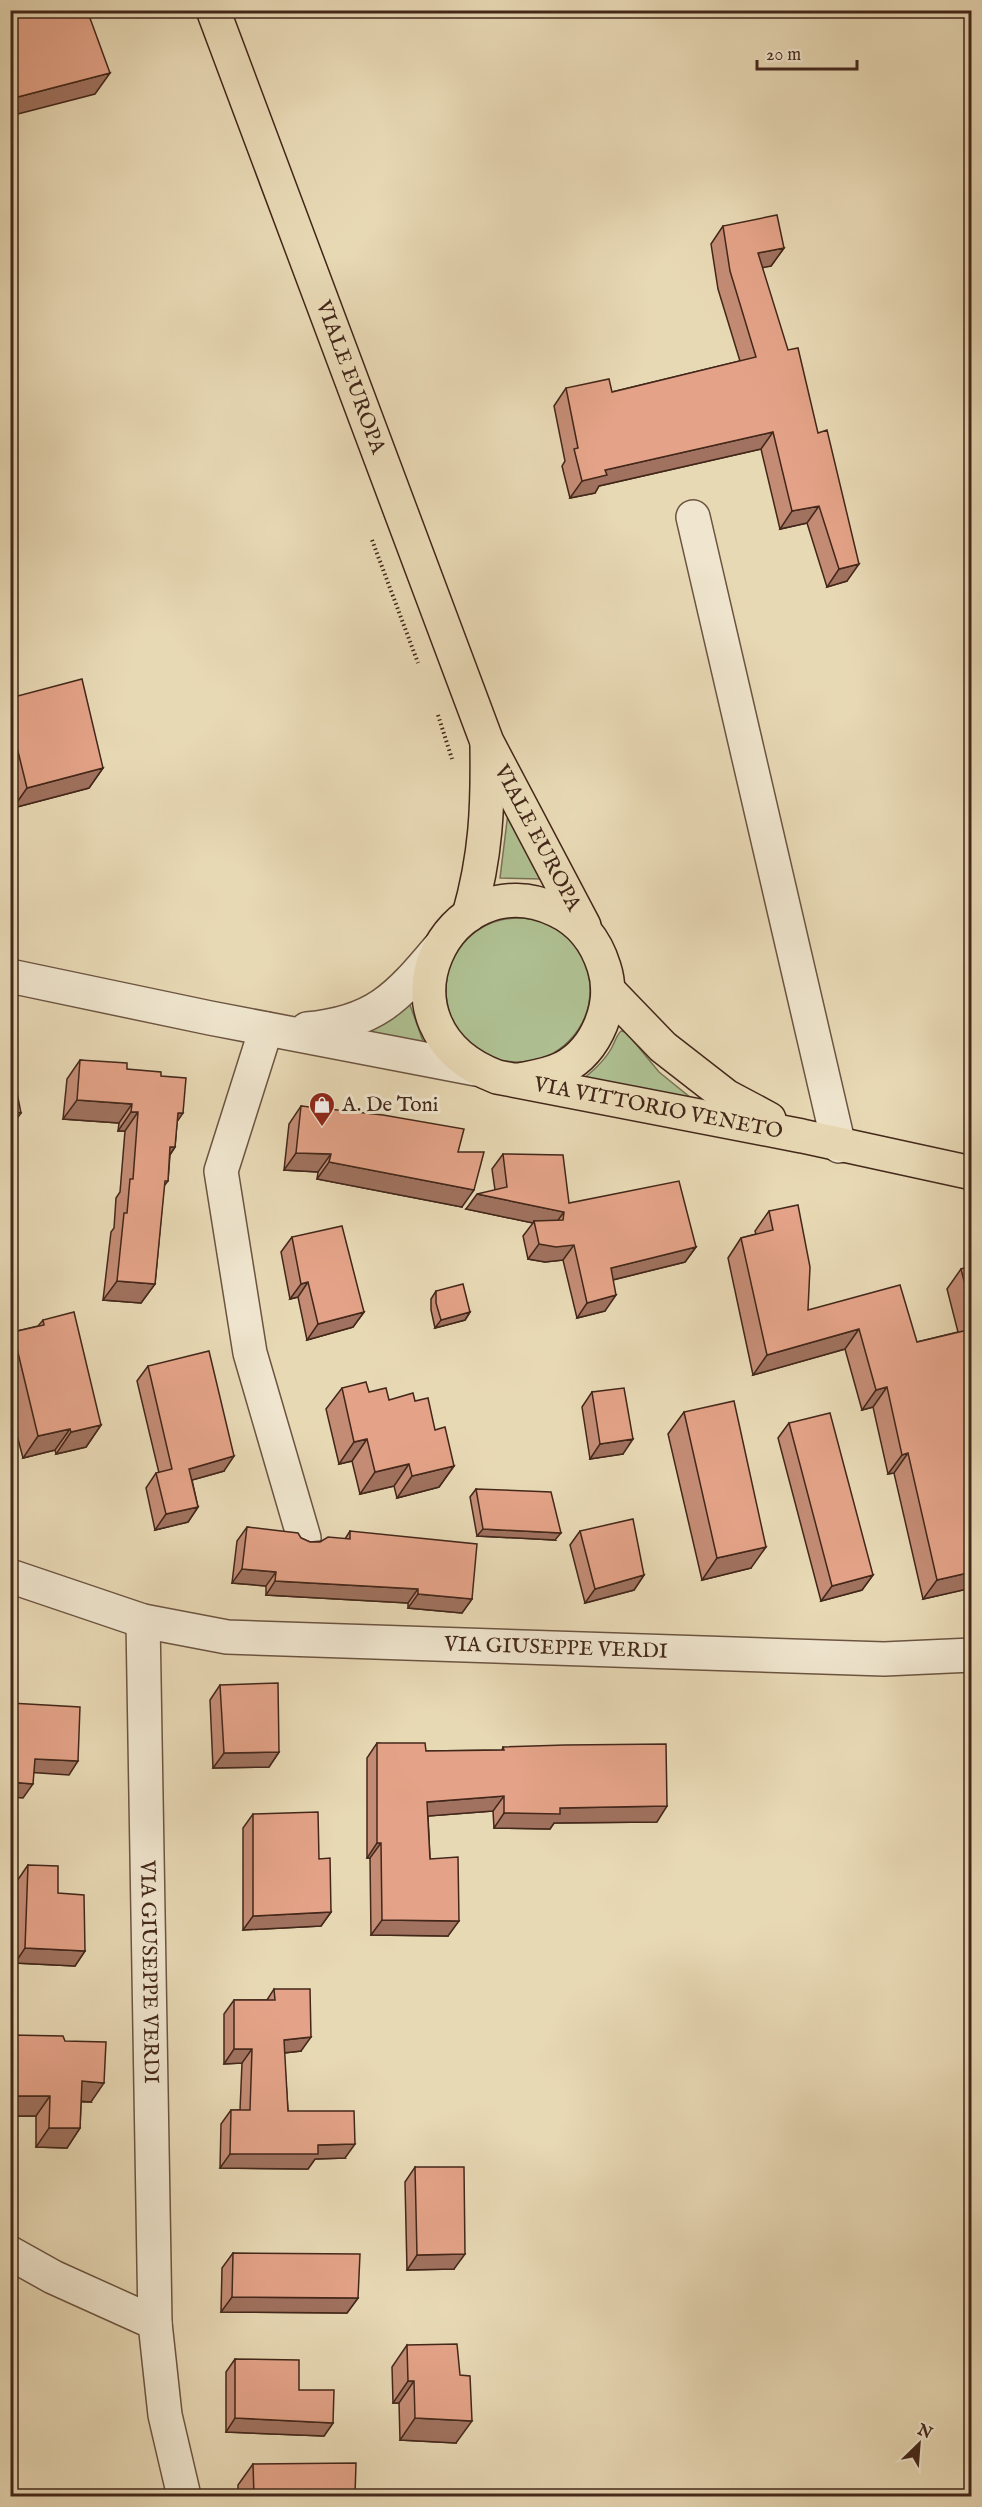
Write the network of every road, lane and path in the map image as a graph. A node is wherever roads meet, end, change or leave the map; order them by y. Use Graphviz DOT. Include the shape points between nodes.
graph roads {
  1 [pos="213,10"];
  2 [pos="693,517"];
  3 [pos="369,530"];
  4 [pos="422,674"];
  5 [pos="435,706"];
  6 [pos="487,742"];
  7 [pos="455,770"];
  8 [pos="469,915"];
  9 [pos="588,933"];
  10 [pos="438,949"];
  11 [pos="10,976"];
  12 [pos="608,990"];
  13 [pos="274,1030"];
  14 [pos="476,1069"];
  15 [pos="519,1080"];
  16 [pos="802,1136"];
  17 [pos="839,1146"];
  18 [pos="972,1173"];
  19 [pos="304,1538"];
  20 [pos="10,1576"];
  21 [pos="143,1620"];
  22 [pos="972,1655"];
  23 [pos="10,2253"];
  24 [pos="155,2323"];
  25 [pos="184,2496"];
  1 -- 6 [label="main road, VIALE EUROPA"];
  2 -- 17 [label="street"];
  3 -- 4 [label="path"];
  5 -- 7 [label="path"];
  6 -- 8 [label="main road, VIALE EUROPA" via="486,834"];
  6 -- 9 [label="main road, VIALE EUROPA"];
  8 -- 9 [label="main road, VIA VITTORIO VENETO" via="492,904 544,904 568,915"];
  8 -- 10 [label="main road, VIA VITTORIO VENETO" via="451,930"];
  9 -- 12 [label="main road, VIA VITTORIO VENETO" via="606,970"];
  10 -- 13 [label="street, VIA VITTORIO VENETO" via="405,989 373,1012 328,1027"];
  10 -- 14 [label="main road, VIA VITTORIO VENETO" via="429,975 429,1003 438,1030 454,1052"];
  11 -- 13 [label="street, VIA VITTORIO VENETO"];
  12 -- 15 [label="main road, VIA VITTORIO VENETO" via="605,1013 596,1035 582,1053 563,1068"];
  12 -- 16 [label="main road, VIA VITTORIO VENETO" via="663,1047 726,1096"];
  13 -- 14 [label="street, VIA VITTORIO VENETO"];
  13 -- 19 [label="street" via="221,1171 250,1353"];
  14 -- 15 [label="main road, VIA VITTORIO VENETO"];
  15 -- 16 [label="main road, VIA VITTORIO VENETO"];
  16 -- 17 [label="main road, VIA VITTORIO VENETO"];
  17 -- 18 [label="main road, VIA VITTORIO VENETO"];
  20 -- 21 [label="street, VIA GIUSEPPE VERDI"];
  21 -- 22 [label="street, VIA GIUSEPPE VERDI" via="227,1637 884,1659"];
  21 -- 24 [label="street, VIA GIUSEPPE VERDI"];
  23 -- 24 [label="street" via="52,2277"];
  24 -- 25 [label="street, VIA GIUSEPPE VERDI" via="165,2415"];
}
